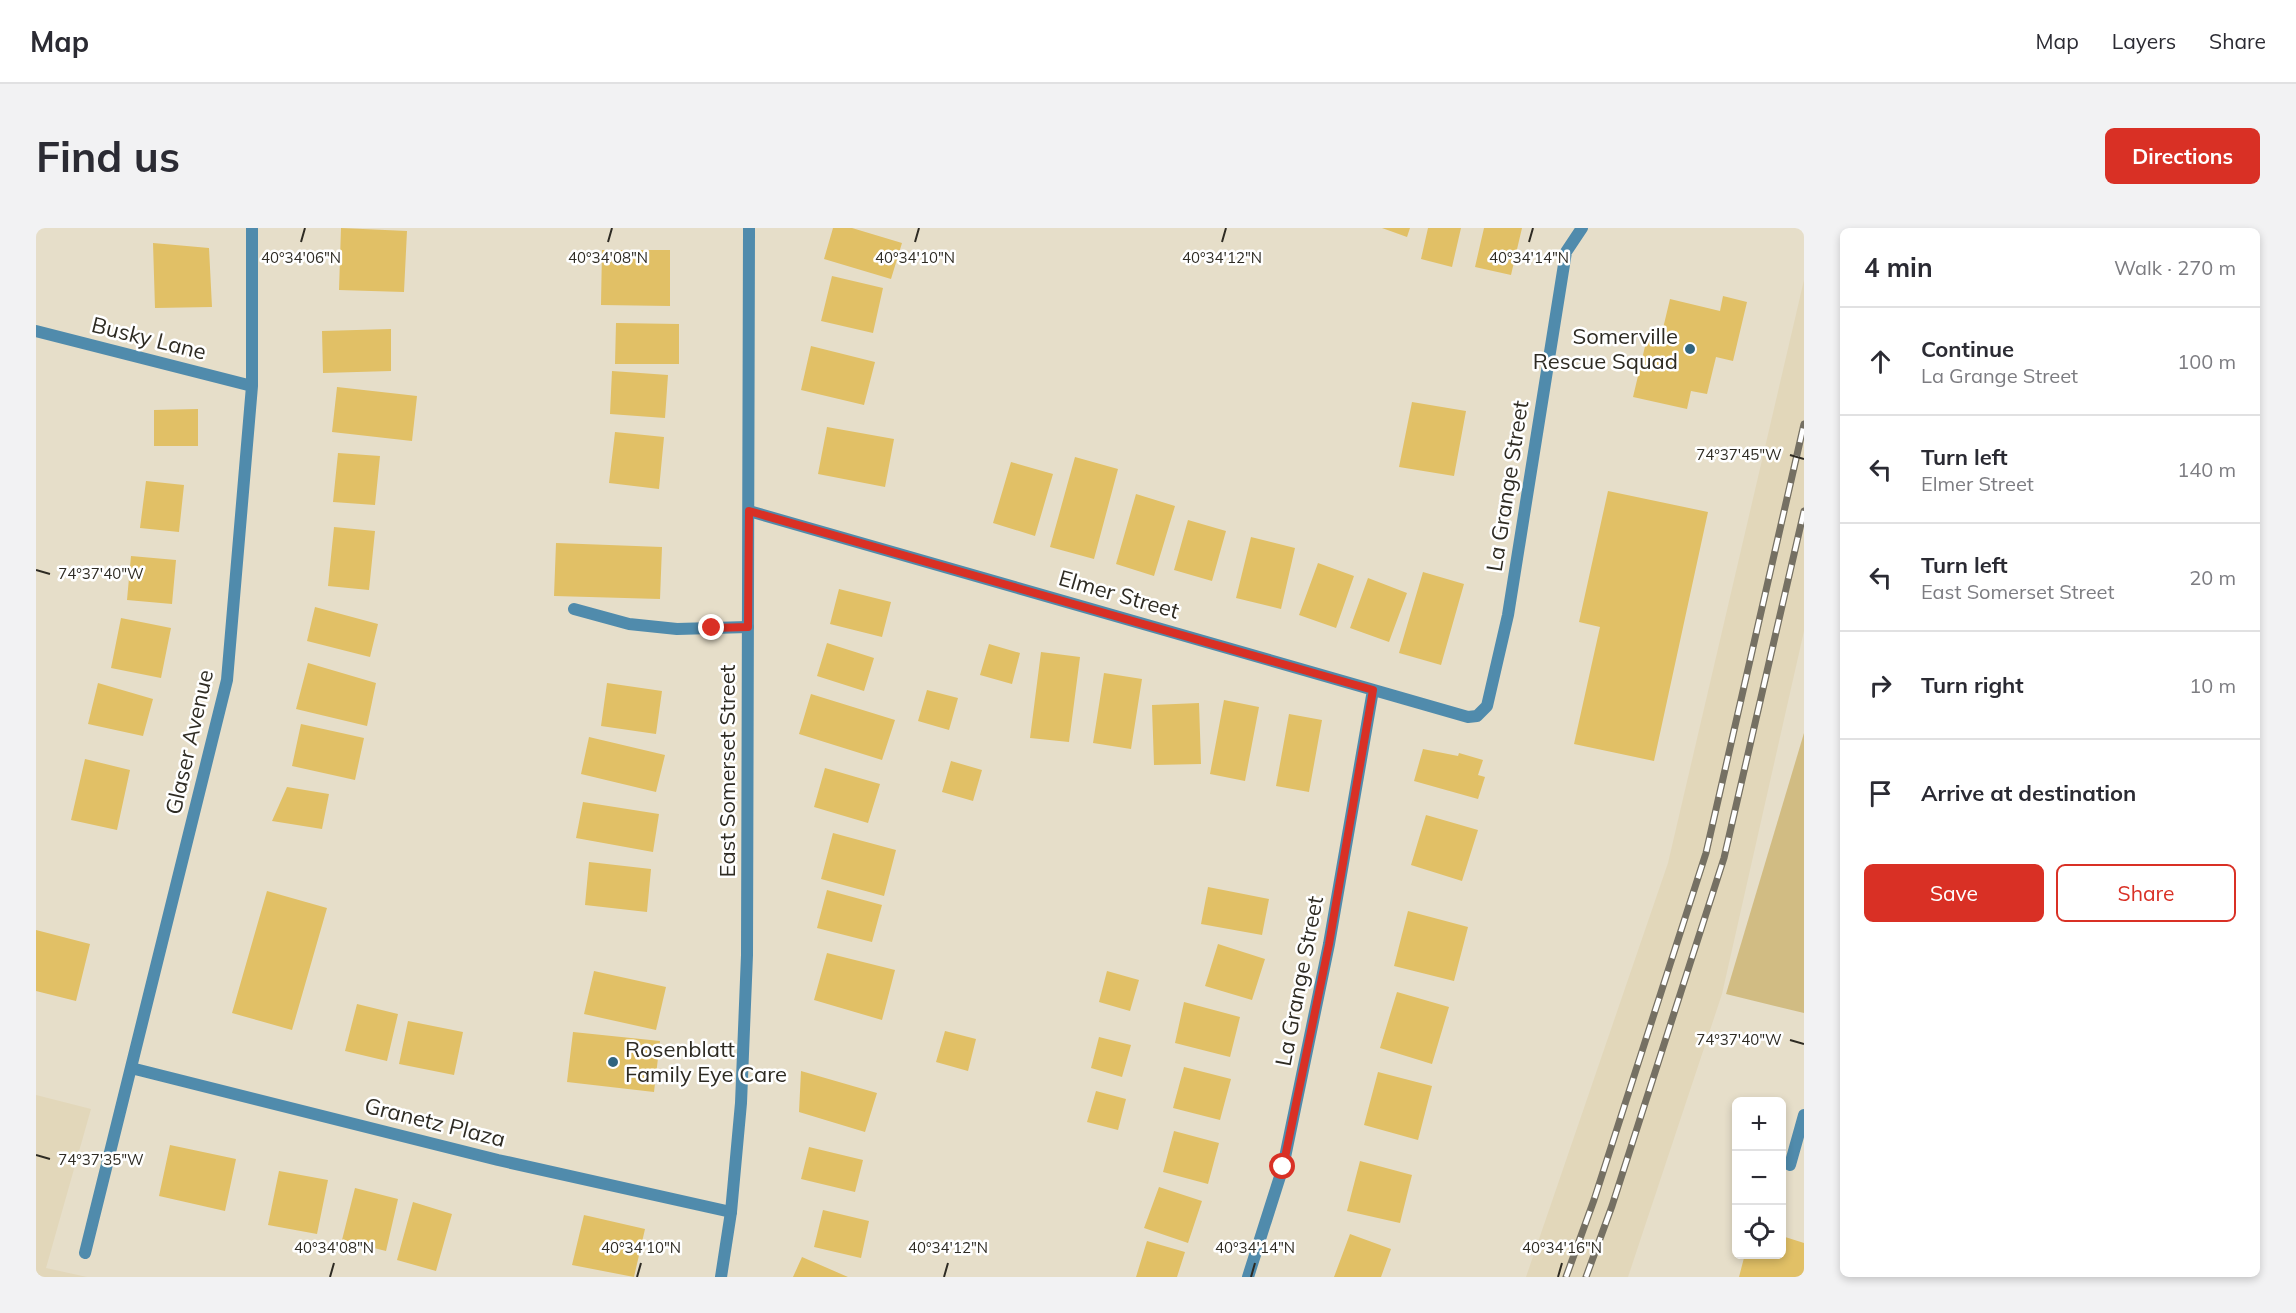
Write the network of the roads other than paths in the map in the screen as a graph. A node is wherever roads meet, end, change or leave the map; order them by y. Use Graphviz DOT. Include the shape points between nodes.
graph roads {
  1 [pos="252,228"];
  2 [pos="749,228"];
  3 [pos="1582,228"];
  4 [pos="36,331"];
  5 [pos="252,386"];
  6 [pos="749,511"];
  7 [pos="574,609"];
  8 [pos="748,627"];
  9 [pos="1373,690"];
  10 [pos="1477,716"];
  11 [pos="131,1068"];
  12 [pos="1804,1115"];
  13 [pos="1790,1165"];
  14 [pos="731,1212"];
  15 [pos="85,1253"];
  16 [pos="721,1277"];
  17 [pos="1248,1277"];
  1 -- 5 [label="street, Glaser Avenue"];
  2 -- 6 [label="street, East Somerset Street"];
  3 -- 10 [label="street, La Grange Street" via="1566,252 1508,615 1487,706"];
  4 -- 5 [label="street, Busky Lane"];
  5 -- 11 [label="street, Glaser Avenue" via="227,680"];
  6 -- 8 [label="street, East Somerset Street"];
  6 -- 9 [label="street, Elmer Street"];
  7 -- 8 [label="street" via="639,626"];
  8 -- 14 [label="street, East Somerset Street" via="747,955 741,1103"];
  9 -- 10 [label="street, Elmer Street" via="1467,717"];
  9 -- 17 [label="street, La Grange Street" via="1329,944 1283,1167"];
  11 -- 14 [label="street, Granetz Plaza" via="498,1160"];
  11 -- 15 [label="street, Glaser Avenue"];
  12 -- 13 [label="street"];
  14 -- 16 [label="street, East Somerset Street"];
}
